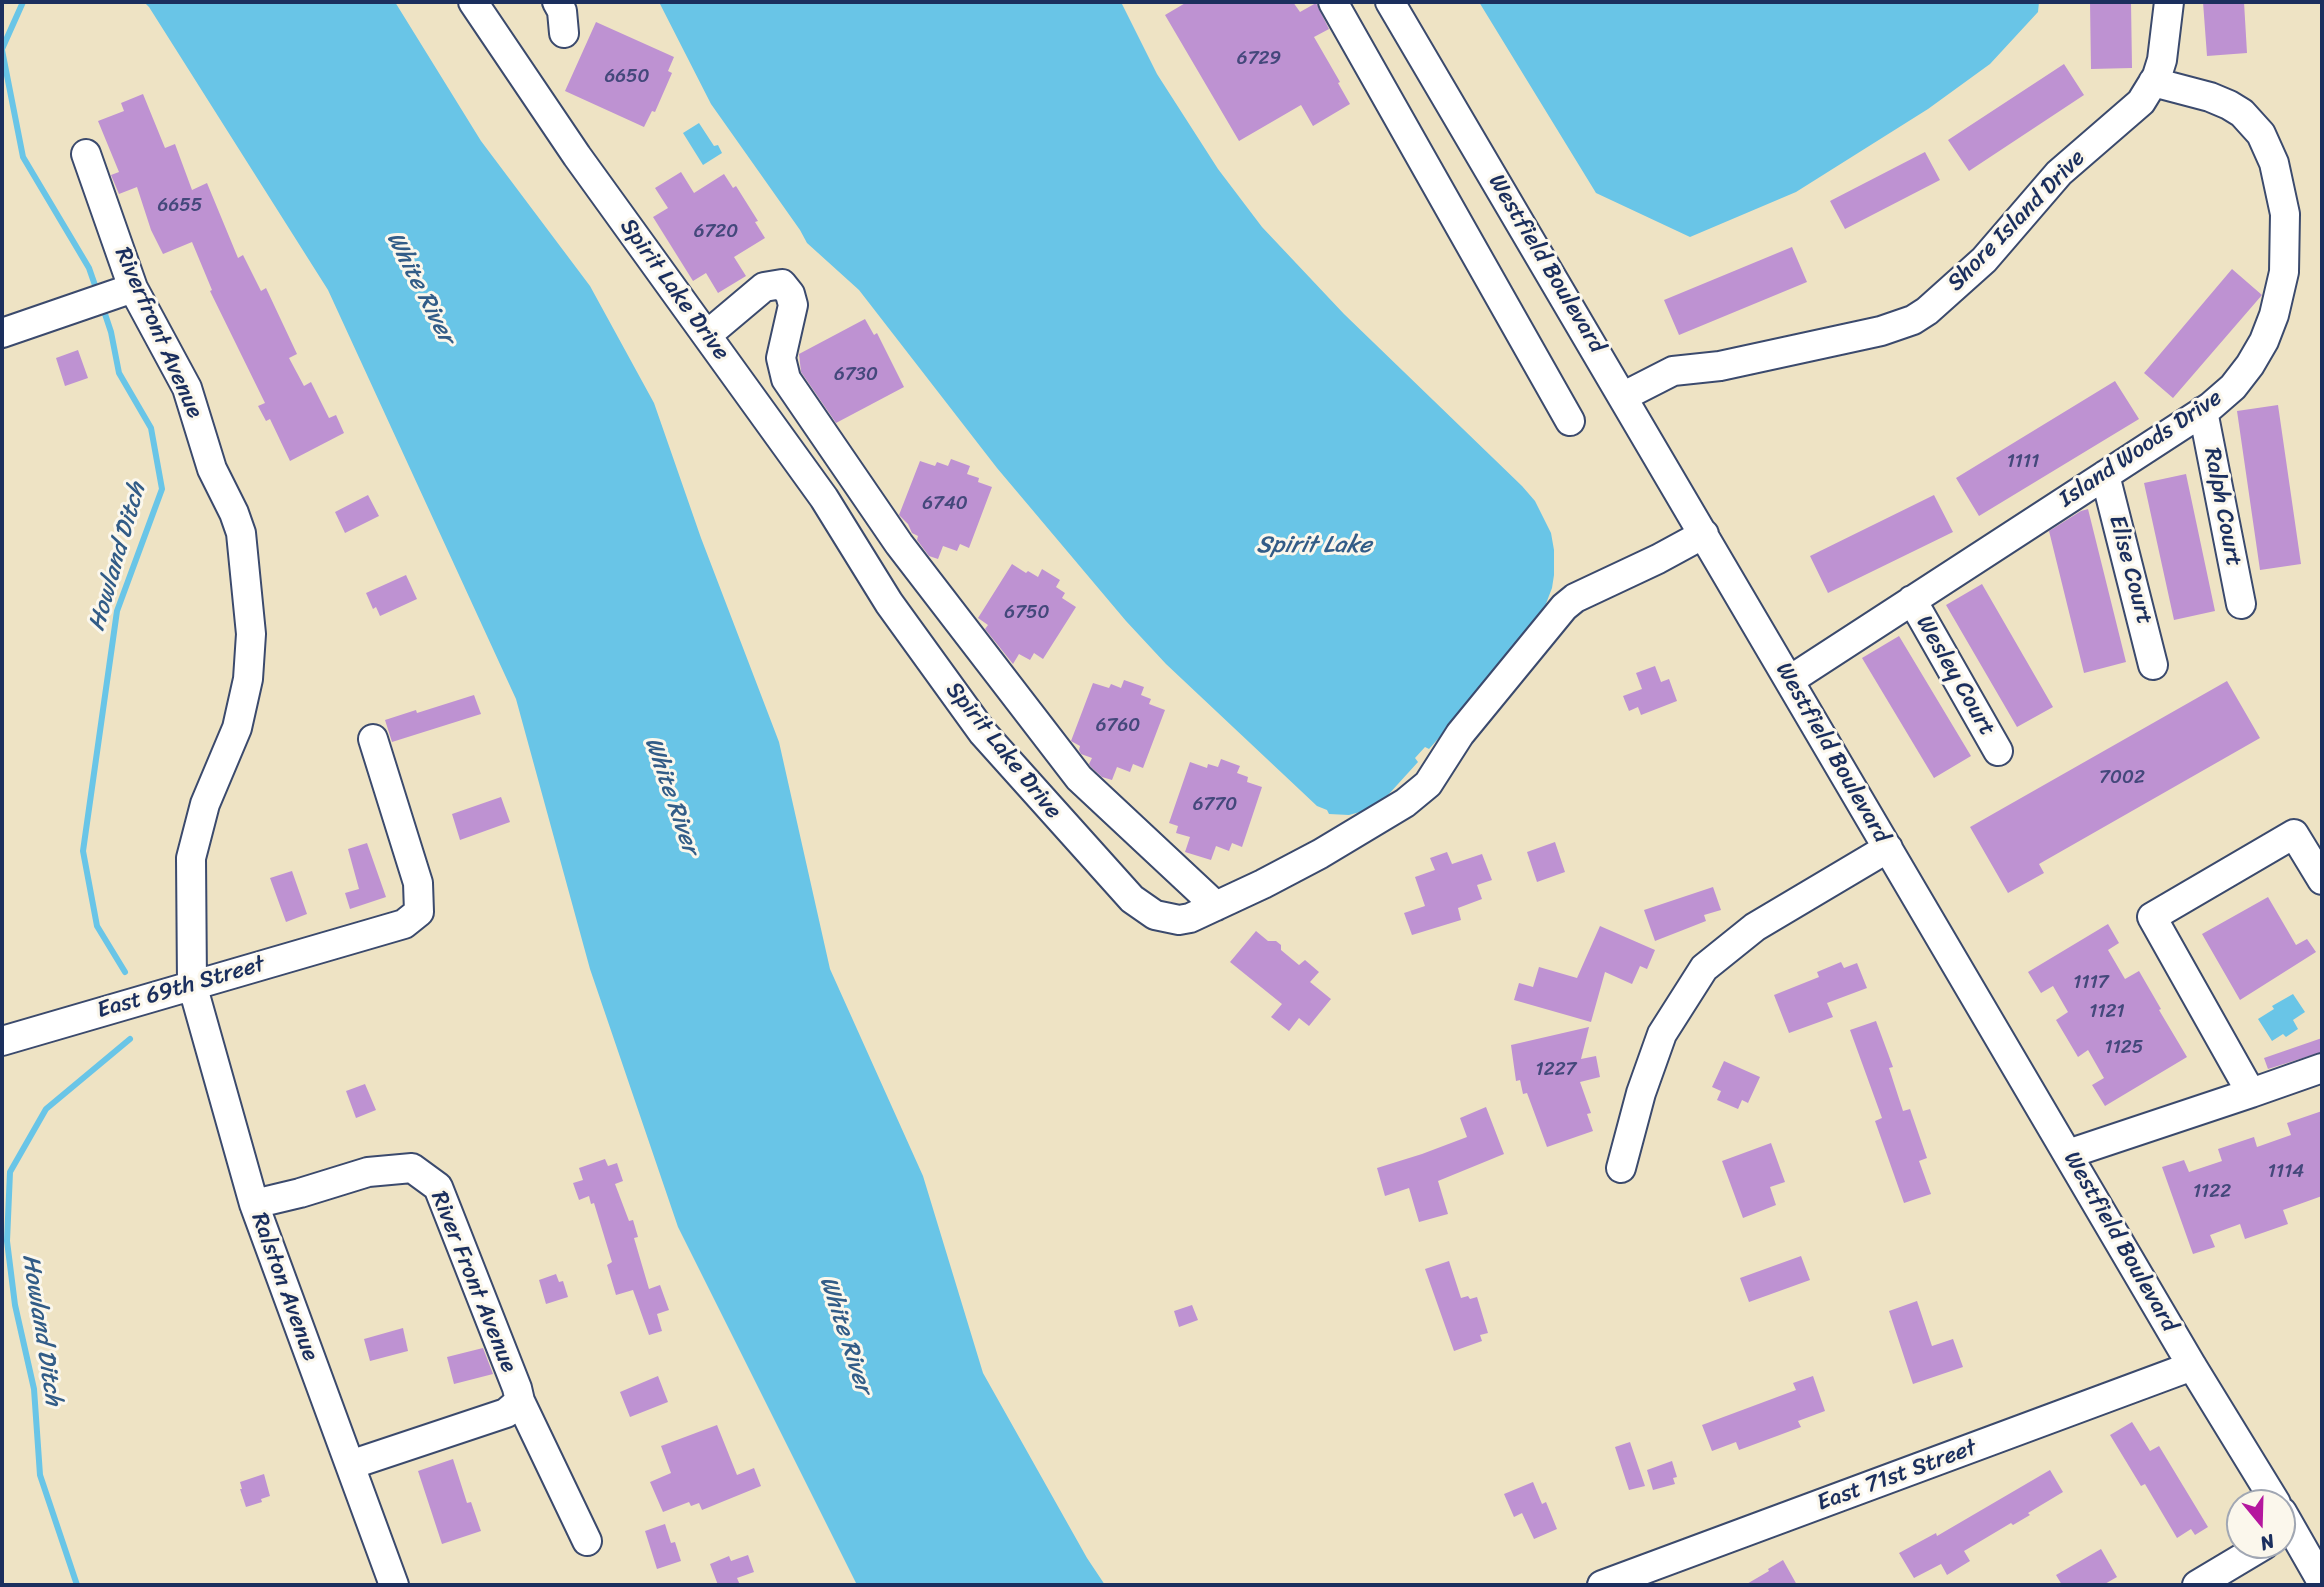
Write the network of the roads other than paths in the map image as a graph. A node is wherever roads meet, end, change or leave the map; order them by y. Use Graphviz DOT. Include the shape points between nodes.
graph roads {
  1 [pos="473,2"];
  2 [pos="557,2"];
  3 [pos="1333,2"];
  4 [pos="1391,2"];
  5 [pos="2169,2"];
  6 [pos="564,33"];
  7 [pos="2153,82"];
  8 [pos="86,154"];
  9 [pos="133,288"];
  10 [pos="2,333"];
  11 [pos="707,335"];
  12 [pos="1624,396"];
  13 [pos="2203,411"];
  14 [pos="1570,421"];
  15 [pos="2105,475"];
  16 [pos="1704,534"];
  17 [pos="1912,600"];
  18 [pos="2241,604"];
  19 [pos="2153,666"];
  20 [pos="1790,680"];
  21 [pos="373,739"];
  22 [pos="1998,751"];
  23 [pos="1888,848"];
  24 [pos="2322,880"];
  25 [pos="1216,906"];
  26 [pos="192,984"];
  27 [pos="2,1041"];
  28 [pos="2322,1068"];
  29 [pos="2251,1093"];
  30 [pos="2068,1154"];
  31 [pos="1621,1168"];
  32 [pos="254,1204"];
  33 [pos="2192,1366"];
  34 [pos="520,1401"];
  35 [pos="350,1465"];
  36 [pos="2267,1489"];
  37 [pos="587,1541"];
  38 [pos="2296,1542"];
  39 [pos="2241,1559"];
  40 [pos="2322,1582"];
  41 [pos="394,1585"];
  42 [pos="1602,1585"];
  43 [pos="2197,1585"];
  1 -- 11 [label="street, Spirit Lake Drive"];
  2 -- 6 [label="street"];
  3 -- 14 [label="street"];
  4 -- 12 [label="street, Westfield Boulevard"];
  5 -- 7 [label="street, Shore Island Drive" via="2162,60"];
  7 -- 12 [label="street, Shore Island Drive" via="2137,107 2059,173 1984,260 1913,320 1720,366 1673,370"];
  7 -- 13 [label="street, Island Woods Drive" via="2210,97 2246,117 2271,153 2284,206 2284,272 2267,333 2238,380"];
  8 -- 9 [label="street, Riverfront Avenue"];
  9 -- 10 [label="street"];
  9 -- 26 [label="street, Riverfront Avenue" via="190,395 212,469 236,520 251,634 248,680 237,728 205,804 191,858"];
  11 -- 25 [label="street, Spirit Lake Drive" via="983,733 1055,815 1149,913 1179,920"];
  11 -- 25 [label="street" via="764,287 782,284 793,305 781,358 786,379 899,544 1079,778"];
  12 -- 16 [label="street, Westfield Boulevard"];
  13 -- 15 [label="street, Island Woods Drive"];
  13 -- 18 [label="street, Ralph Court"];
  15 -- 17 [label="street, Island Woods Drive"];
  15 -- 19 [label="street, Elise Court"];
  16 -- 20 [label="street, Westfield Boulevard"];
  16 -- 25 [label="street, Spirit Lake Drive" via="1564,607 1460,734 1437,773 1418,794 1320,854"];
  17 -- 20 [label="street, Island Woods Drive"];
  17 -- 22 [label="street, Wesley Court"];
  20 -- 23 [label="street, Westfield Boulevard"];
  21 -- 26 [label="street, East 69th Street" via="418,883 419,912 404,924"];
  23 -- 30 [label="street, Westfield Boulevard"];
  23 -- 31 [label="street" via="1755,927 1704,968 1662,1034"];
  24 -- 29 [label="street" via="2294,834 2152,917"];
  26 -- 27 [label="street, East 69th Street"];
  26 -- 32 [label="street, Ralston Avenue"];
  28 -- 29 [label="street"];
  29 -- 30 [label="street"];
  30 -- 33 [label="street, Westfield Boulevard"];
  32 -- 34 [label="street, River Front Avenue" via="368,1171 412,1168 438,1187"];
  32 -- 35 [label="street, Ralston Avenue"];
  33 -- 36 [label="street, Westfield Boulevard"];
  33 -- 42 [label="street, East 71st Street"];
  34 -- 35 [label="street" via="506,1413"];
  34 -- 37 [label="street, River Front Avenue"];
  35 -- 41 [label="street, Ralston Avenue"];
  38 -- 40 [label="street"];
  39 -- 43 [label="street"];
}
